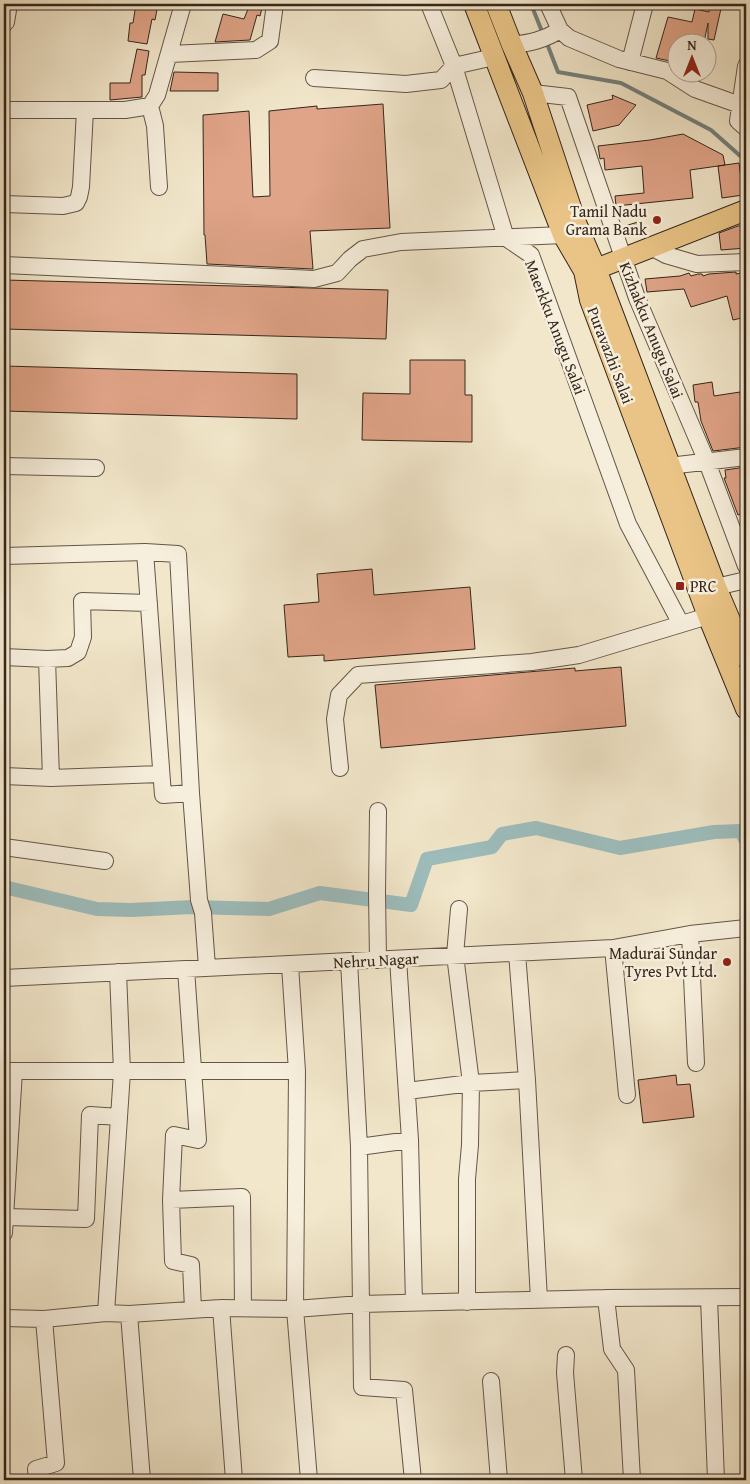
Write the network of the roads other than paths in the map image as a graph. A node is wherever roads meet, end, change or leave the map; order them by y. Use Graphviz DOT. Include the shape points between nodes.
graph roads {
  1 [pos="9,4"];
  2 [pos="183,4"];
  3 [pos="275,4"];
  4 [pos="429,4"];
  5 [pos="474,4"];
  6 [pos="496,4"];
  7 [pos="548,4"];
  8 [pos="645,4"];
  9 [pos="4,24"];
  10 [pos="554,34"];
  11 [pos="512,45"];
  12 [pos="170,54"];
  13 [pos="494,57"];
  14 [pos="630,62"];
  15 [pos="454,66"];
  16 [pos="746,66"];
  17 [pos="314,78"];
  18 [pos="533,93"];
  19 [pos="740,105"];
  20 [pos="150,106"];
  21 [pos="4,110"];
  22 [pos="84,110"];
  23 [pos="746,128"];
  24 [pos="159,187"];
  25 [pos="4,204"];
  26 [pos="746,210"];
  27 [pos="563,235"];
  28 [pos="506,238"];
  29 [pos="651,247"];
  30 [pos="623,259"];
  31 [pos="746,262"];
  32 [pos="4,265"];
  33 [pos="590,270"];
  34 [pos="746,457"];
  35 [pos="707,462"];
  36 [pos="4,466"];
  37 [pos="669,466"];
  38 [pos="96,468"];
  39 [pos="145,552"];
  40 [pos="4,556"];
  41 [pos="746,566"];
  42 [pos="746,580"];
  43 [pos="716,587"];
  44 [pos="148,603"];
  45 [pos="708,616"];
  46 [pos="680,624"];
  47 [pos="4,657"];
  48 [pos="746,658"];
  49 [pos="47,659"];
  50 [pos="746,709"];
  51 [pos="340,768"];
  52 [pos="160,774"];
  53 [pos="4,776"];
  54 [pos="51,778"];
  55 [pos="192,793"];
  56 [pos="378,811"];
  57 [pos="4,847"];
  58 [pos="105,861"];
  59 [pos="459,909"];
  60 [pos="746,928"];
  61 [pos="690,934"];
  62 [pos="613,948"];
  63 [pos="517,952"];
  64 [pos="456,955"];
  65 [pos="398,959"];
  66 [pos="378,960"];
  67 [pos="349,961"];
  68 [pos="290,965"];
  69 [pos="207,967"];
  70 [pos="186,969"];
  71 [pos="118,972"];
  72 [pos="4,978"];
  73 [pos="696,1063"];
  74 [pos="9,1071"];
  75 [pos="194,1071"];
  76 [pos="297,1071"];
  77 [pos="122,1072"];
  78 [pos="527,1080"];
  79 [pos="470,1083"];
  80 [pos="407,1091"];
  81 [pos="626,1095"];
  82 [pos="119,1116"];
  83 [pos="410,1140"];
  84 [pos="359,1147"];
  85 [pos="171,1200"];
  86 [pos="5,1217"];
  87 [pos="4,1233"];
  88 [pos="746,1297"];
  89 [pos="606,1298"];
  90 [pos="709,1298"];
  91 [pos="539,1300"];
  92 [pos="467,1302"];
  93 [pos="414,1303"];
  94 [pos="361,1304"];
  95 [pos="221,1308"];
  96 [pos="243,1308"];
  97 [pos="294,1309"];
  98 [pos="193,1310"];
  99 [pos="106,1313"];
  100 [pos="129,1314"];
  101 [pos="4,1318"];
  102 [pos="44,1319"];
  103 [pos="566,1355"];
  104 [pos="490,1381"];
  105 [pos="37,1480"];
  106 [pos="142,1480"];
  107 [pos="234,1480"];
  108 [pos="309,1480"];
  109 [pos="413,1480"];
  110 [pos="499,1480"];
  111 [pos="574,1480"];
  112 [pos="632,1480"];
  113 [pos="716,1480"];
  1 -- 9 [label="street"];
  2 -- 12 [label="street"];
  3 -- 12 [label="street" via="270,41 256,50"];
  4 -- 15 [label="street"];
  5 -- 13 [label="main road, Puravazhi Salai"];
  6 -- 11 [label="main road, Puravazhi Salai"];
  7 -- 10 [label="street"];
  8 -- 14 [label="street"];
  10 -- 11 [label="street" via="532,43"];
  10 -- 14 [label="street"];
  11 -- 18 [label="main road, Puravazhi Salai"];
  12 -- 20 [label="street" via="157,95"];
  13 -- 15 [label="street"];
  13 -- 27 [label="main road, Puravazhi Salai"];
  14 -- 19 [label="street" via="667,71 695,89"];
  15 -- 17 [label="street" via="441,80 406,84"];
  15 -- 28 [label="street"];
  16 -- 19 [label="street"];
  18 -- 30 [label="street, Kizhakku Anugu Salai" via="568,97"];
  18 -- 33 [label="main road, Puravazhi Salai"];
  19 -- 23 [label="street" via="738,121"];
  20 -- 22 [label="street"];
  20 -- 24 [label="street" via="155,126"];
  21 -- 22 [label="street"];
  22 -- 25 [label="street" via="80,198 76,203 63,206"];
  26 -- 29 [label="main road"];
  27 -- 28 [label="street"];
  27 -- 33 [label="main road, Puravazhi Salai"];
  28 -- 32 [label="street" via="401,242 363,249 337,273 314,279"];
  28 -- 46 [label="street, Maerkku Anugu Salai" via="531,255 628,524"];
  29 -- 30 [label="main road"];
  29 -- 31 [label="street" via="697,264"];
  30 -- 33 [label="main road"];
  30 -- 35 [label="street, Kizhakku Anugu Salai"];
  33 -- 37 [label="main road, Puravazhi Salai"];
  33 -- 45 [label="main road, Puravazhi Salai" via="590,300"];
  34 -- 35 [label="street"];
  35 -- 37 [label="street"];
  35 -- 41 [label="street, Kizhakku Anugu Salai"];
  36 -- 38 [label="street"];
  37 -- 43 [label="main road, Puravazhi Salai"];
  39 -- 40 [label="street"];
  39 -- 44 [label="street"];
  39 -- 55 [label="street" via="178,554"];
  42 -- 43 [label="street"];
  43 -- 48 [label="main road, Puravazhi Salai"];
  44 -- 49 [label="street" via="82,601 83,637 78,652 68,658"];
  44 -- 52 [label="street"];
  45 -- 46 [label="street"];
  45 -- 50 [label="main road, Puravazhi Salai"];
  46 -- 51 [label="street" via="579,654 542,661 358,675 339,695 335,719"];
  47 -- 49 [label="street"];
  49 -- 54 [label="street"];
  52 -- 54 [label="street"];
  52 -- 55 [label="street" via="163,795"];
  53 -- 54 [label="street"];
  55 -- 69 [label="street"];
  56 -- 66 [label="street"];
  57 -- 58 [label="street"];
  59 -- 64 [label="street"];
  60 -- 61 [label="street, Nehru Nagar"];
  61 -- 62 [label="street, Nehru Nagar"];
  61 -- 73 [label="street"];
  62 -- 63 [label="street, Nehru Nagar"];
  62 -- 81 [label="street"];
  63 -- 64 [label="street, Nehru Nagar"];
  63 -- 78 [label="street"];
  64 -- 65 [label="street, Nehru Nagar"];
  64 -- 79 [label="street"];
  65 -- 66 [label="street, Nehru Nagar"];
  65 -- 80 [label="street"];
  66 -- 67 [label="street, Nehru Nagar"];
  67 -- 68 [label="street, Nehru Nagar"];
  67 -- 84 [label="street"];
  68 -- 69 [label="street, Nehru Nagar"];
  68 -- 76 [label="street"];
  69 -- 70 [label="street, Nehru Nagar"];
  70 -- 71 [label="street, Nehru Nagar"];
  70 -- 75 [label="street"];
  71 -- 72 [label="street, Nehru Nagar"];
  71 -- 77 [label="street"];
  74 -- 77 [label="street"];
  74 -- 86 [label="street"];
  75 -- 76 [label="street"];
  75 -- 77 [label="street"];
  75 -- 85 [label="street" via="198,1140 174,1134"];
  76 -- 97 [label="street"];
  77 -- 82 [label="street"];
  78 -- 79 [label="street"];
  78 -- 91 [label="street"];
  79 -- 80 [label="street"];
  79 -- 92 [label="street"];
  80 -- 83 [label="street"];
  82 -- 86 [label="street" via="90,1115 86,1218"];
  82 -- 99 [label="street"];
  83 -- 84 [label="street"];
  83 -- 93 [label="street"];
  84 -- 94 [label="street"];
  85 -- 96 [label="street" via="242,1197"];
  85 -- 98 [label="street" via="172,1261 191,1265"];
  86 -- 87 [label="street"];
  88 -- 90 [label="street"];
  89 -- 90 [label="street"];
  89 -- 91 [label="street"];
  89 -- 112 [label="street" via="612,1349 626,1370"];
  90 -- 113 [label="street"];
  91 -- 92 [label="street"];
  92 -- 93 [label="street"];
  93 -- 94 [label="street"];
  94 -- 97 [label="street"];
  94 -- 109 [label="street" via="362,1387 404,1390"];
  95 -- 96 [label="street"];
  95 -- 98 [label="street"];
  95 -- 107 [label="street"];
  96 -- 97 [label="street"];
  97 -- 108 [label="street"];
  98 -- 100 [label="street"];
  99 -- 100 [label="street"];
  99 -- 102 [label="street"];
  100 -- 106 [label="street"];
  101 -- 102 [label="street"];
  102 -- 105 [label="street" via="56,1463 36,1469"];
  103 -- 111 [label="street"];
  104 -- 110 [label="street"];
}
